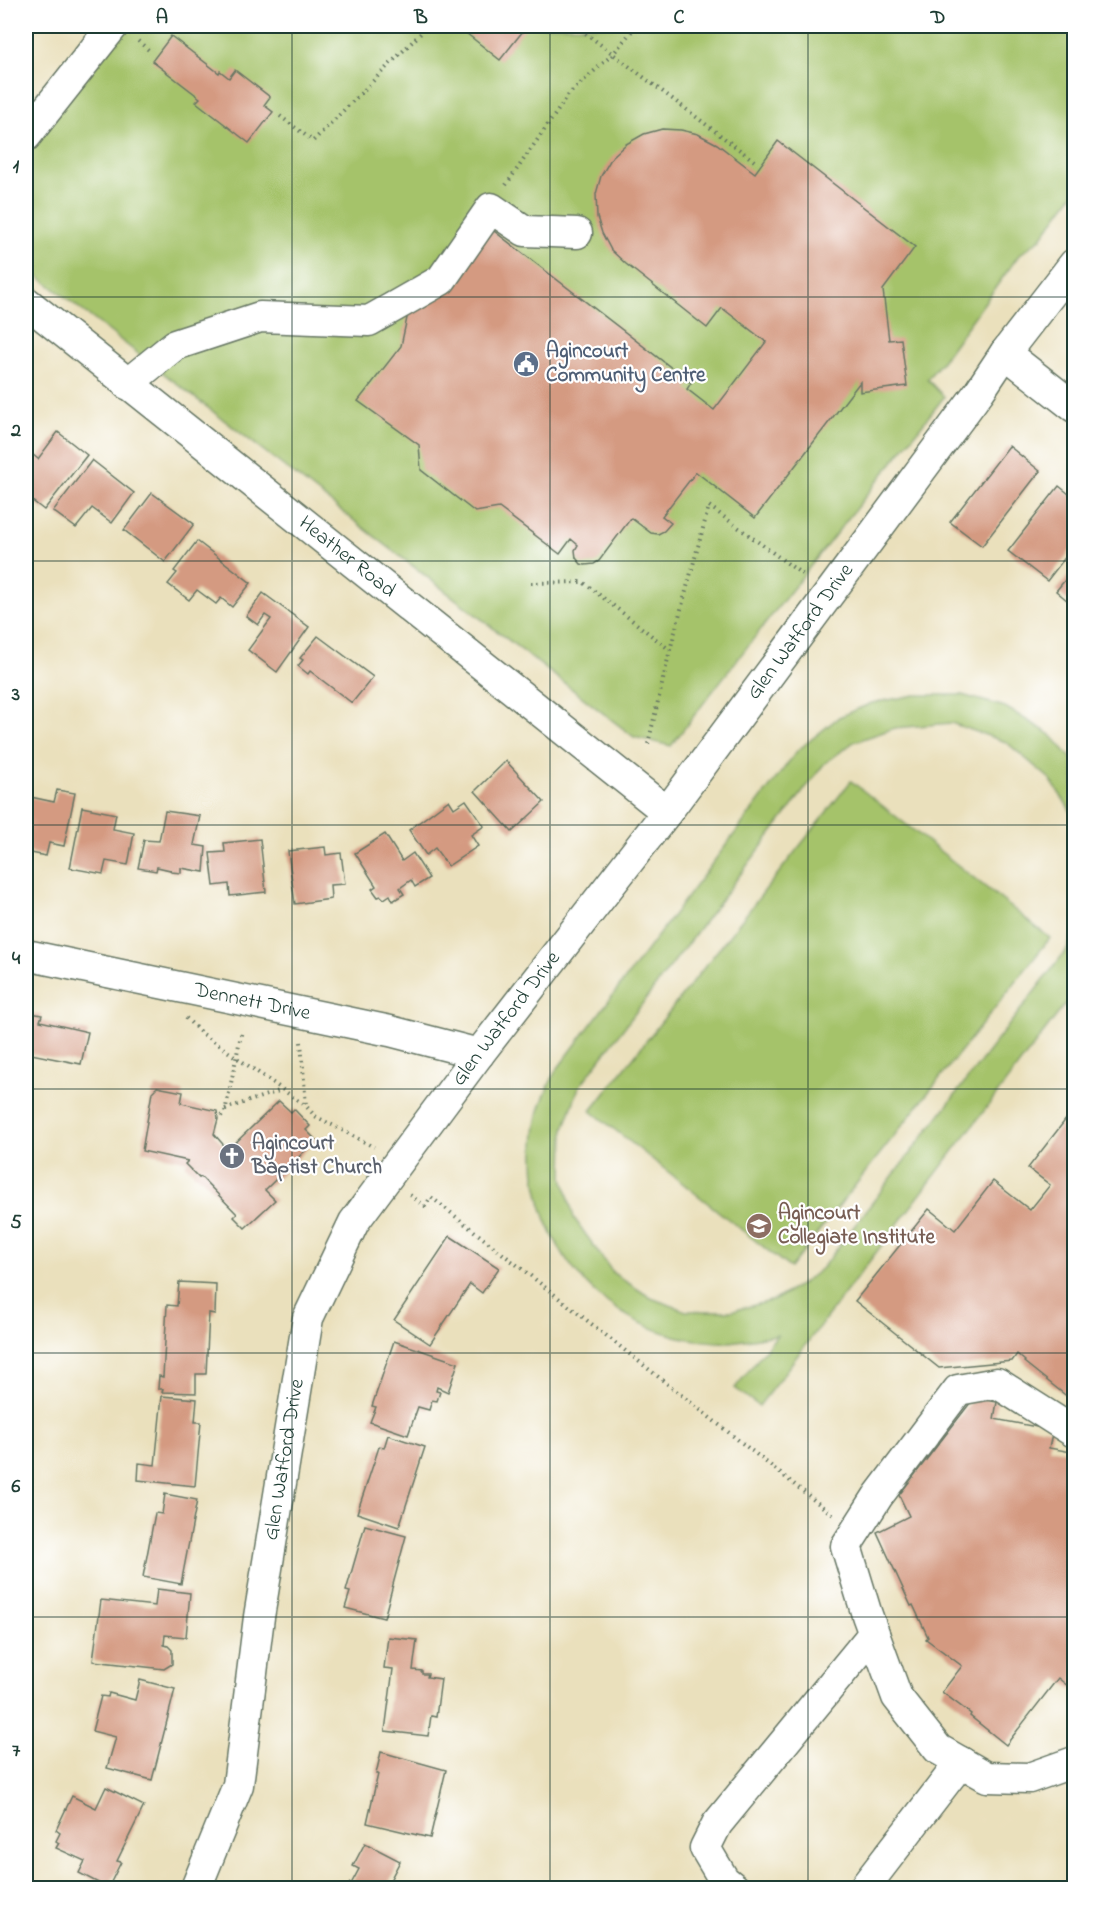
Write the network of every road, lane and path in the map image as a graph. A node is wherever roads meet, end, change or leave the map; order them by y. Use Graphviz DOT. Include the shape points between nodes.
graph roads {
  1 [pos="112,26"];
  2 [pos="429,26"];
  3 [pos="576,26"];
  4 [pos="636,26"];
  5 [pos="613,54"];
  6 [pos="280,116"];
  7 [pos="26,136"];
  8 [pos="757,163"];
  9 [pos="491,208"];
  10 [pos="577,233"];
  11 [pos="1074,264"];
  12 [pos="26,303"];
  13 [pos="1005,353"];
  14 [pos="127,384"];
  15 [pos="1074,407"];
  16 [pos="531,583"];
  17 [pos="828,594"];
  18 [pos="670,650"];
  19 [pos="648,744"];
  20 [pos="667,812"];
  21 [pos="26,955"];
  22 [pos="186,1018"];
  23 [pos="242,1030"];
  24 [pos="301,1041"];
  25 [pos="479,1054"];
  26 [pos="236,1057"];
  27 [pos="282,1090"];
  28 [pos="306,1106"];
  29 [pos="225,1109"];
  30 [pos="220,1116"];
  31 [pos="374,1147"];
  32 [pos="381,1184"];
  33 [pos="1074,1432"];
  34 [pos="854,1532"];
  35 [pos="874,1633"];
  36 [pos="961,1762"];
  37 [pos="1074,1762"];
  38 [pos="196,1888"];
  39 [pos="734,1888"];
  40 [pos="864,1888"];
  1 -- 7 [label="street"];
  2 -- 6 [label="path" via="313,141"];
  3 -- 5 [label="path"];
  4 -- 5 [label="path"];
  5 -- 8 [label="path"];
  5 -- 9 [label="path" via="570,93"];
  9 -- 10 [label="street" via="525,231"];
  9 -- 14 [label="street" via="441,280 369,321 260,317 175,345"];
  11 -- 13 [label="street, Glen Watford Drive"];
  12 -- 14 [label="street, Heather Road"];
  13 -- 15 [label="street"];
  13 -- 17 [label="street, Glen Watford Drive"];
  14 -- 20 [label="street, Heather Road"];
  16 -- 18 [label="path" via="583,582"];
  17 -- 18 [label="path" via="710,506"];
  17 -- 20 [label="street, Glen Watford Drive"];
  18 -- 19 [label="path"];
  20 -- 25 [label="street, Glen Watford Drive"];
  21 -- 25 [label="street, Dennett Drive" via="390,1031"];
  22 -- 26 [label="path"];
  23 -- 26 [label="path"];
  24 -- 28 [label="path"];
  25 -- 32 [label="street, Glen Watford Drive"];
  26 -- 27 [label="path"];
  26 -- 29 [label="path"];
  27 -- 28 [label="path"];
  27 -- 29 [label="path"];
  28 -- 31 [label="path" via="315,1116"];
  29 -- 30 [label="path"];
  32 -- 34 [label="path" via="408,1194 425,1206 431,1197"];
  32 -- 38 [label="street, Glen Watford Drive" via="354,1222 308,1318 259,1617 238,1785"];
  33 -- 34 [label="street" via="997,1383 958,1390"];
  34 -- 35 [label="street" via="846,1546"];
  35 -- 36 [label="street" via="897,1697 938,1749"];
  35 -- 39 [label="street" via="717,1824 705,1848 723,1880"];
  36 -- 37 [label="street" via="987,1777 1029,1778"];
  36 -- 40 [label="street"];
}
